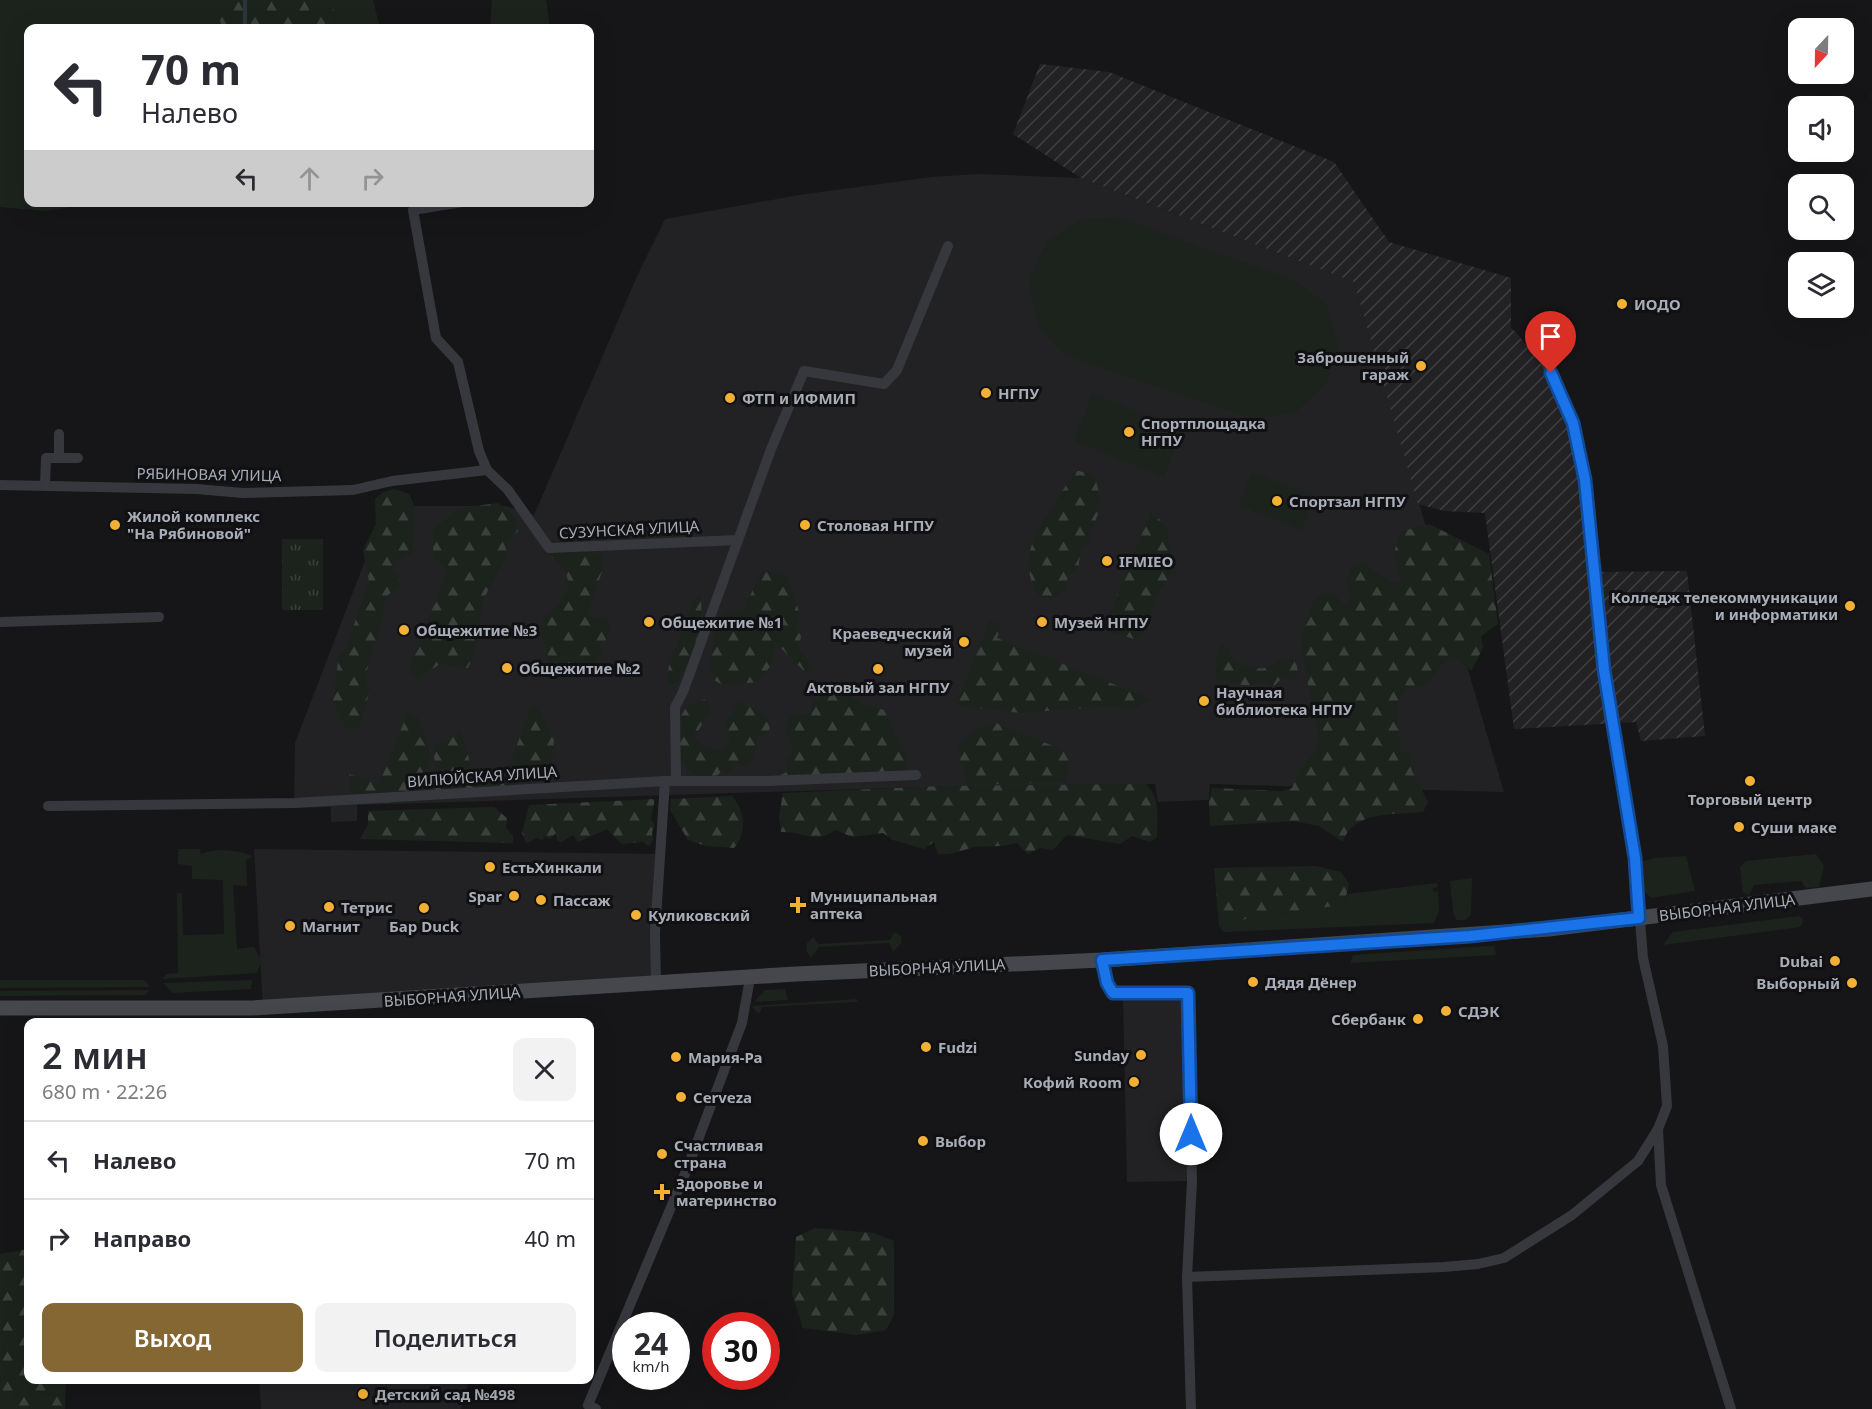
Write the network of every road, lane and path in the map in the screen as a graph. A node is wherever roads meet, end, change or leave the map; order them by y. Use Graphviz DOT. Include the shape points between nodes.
graph roads {
  1 [pos="431,207"];
  2 [pos="948,246"];
  3 [pos="1543,356"];
  4 [pos="59,434"];
  5 [pos="59,458"];
  6 [pos="78,458"];
  7 [pos="487,470"];
  8 [pos="0,485"];
  9 [pos="45,486"];
  10 [pos="738,540"];
  11 [pos="159,617"];
  12 [pos="0,622"];
  13 [pos="916,774"];
  14 [pos="670,781"];
  15 [pos="48,806"];
  16 [pos="1872,889"];
  17 [pos="1639,918"];
  18 [pos="1102,960"];
  19 [pos="750,978"];
  20 [pos="656,985"];
  21 [pos="0,1008"];
  22 [pos="1658,1129"];
  23 [pos="1187,1277"];
  24 [pos="596,1409"];
  25 [pos="1191,1409"];
  26 [pos="1731,1409"];
  1 -- 7 [label="street, СУЗУНСКАЯ УЛИЦА" via="413,210 436,338 458,362 470,421"];
  2 -- 10 [label="street" via="897,370 884,384 804,371"];
  3 -- 17 [label="street" via="1573,423 1585,480 1604,670 1635,858"];
  4 -- 5 [label="street"];
  5 -- 6 [label="street"];
  5 -- 9 [label="street" via="46,458"];
  7 -- 9 [label="street, РЯБИНОВАЯ УЛИЦА" via="392,481 353,490 243,493"];
  7 -- 10 [label="street, СУЗУНСКАЯ УЛИЦА" via="508,490 549,548"];
  8 -- 9 [label="street, РЯБИНОВАЯ УЛИЦА"];
  10 -- 14 [label="street" via="675,707"];
  11 -- 12 [label="street"];
  13 -- 14 [label="street, ВИЛЮЙСКАЯ УЛИЦА"];
  14 -- 15 [label="street, ВИЛЮЙСКАЯ УЛИЦА" via="294,803"];
  14 -- 20 [label="street" via="655,933"];
  16 -- 17 [label="main road, ВЫБОРНАЯ УЛИЦА"];
  17 -- 18 [label="main road, ВЫБОРНАЯ УЛИЦА" via="1470,936"];
  17 -- 22 [label="street" via="1668,1085 1667,1106"];
  18 -- 19 [label="main road, ВЫБОРНАЯ УЛИЦА"];
  18 -- 23 [label="street" via="1113,993 1188,993 1192,1180"];
  19 -- 20 [label="main road, ВЫБОРНАЯ УЛИЦА"];
  19 -- 24 [label="street" via="742,1023 687,1169 588,1405"];
  20 -- 21 [label="main road, ВЫБОРНАЯ УЛИЦА" via="252,1008"];
  22 -- 23 [label="street" via="1638,1161 1622,1175 1572,1215 1504,1258 1444,1267"];
  22 -- 26 [label="street" via="1660,1185"];
  23 -- 25 [label="street"];
}
